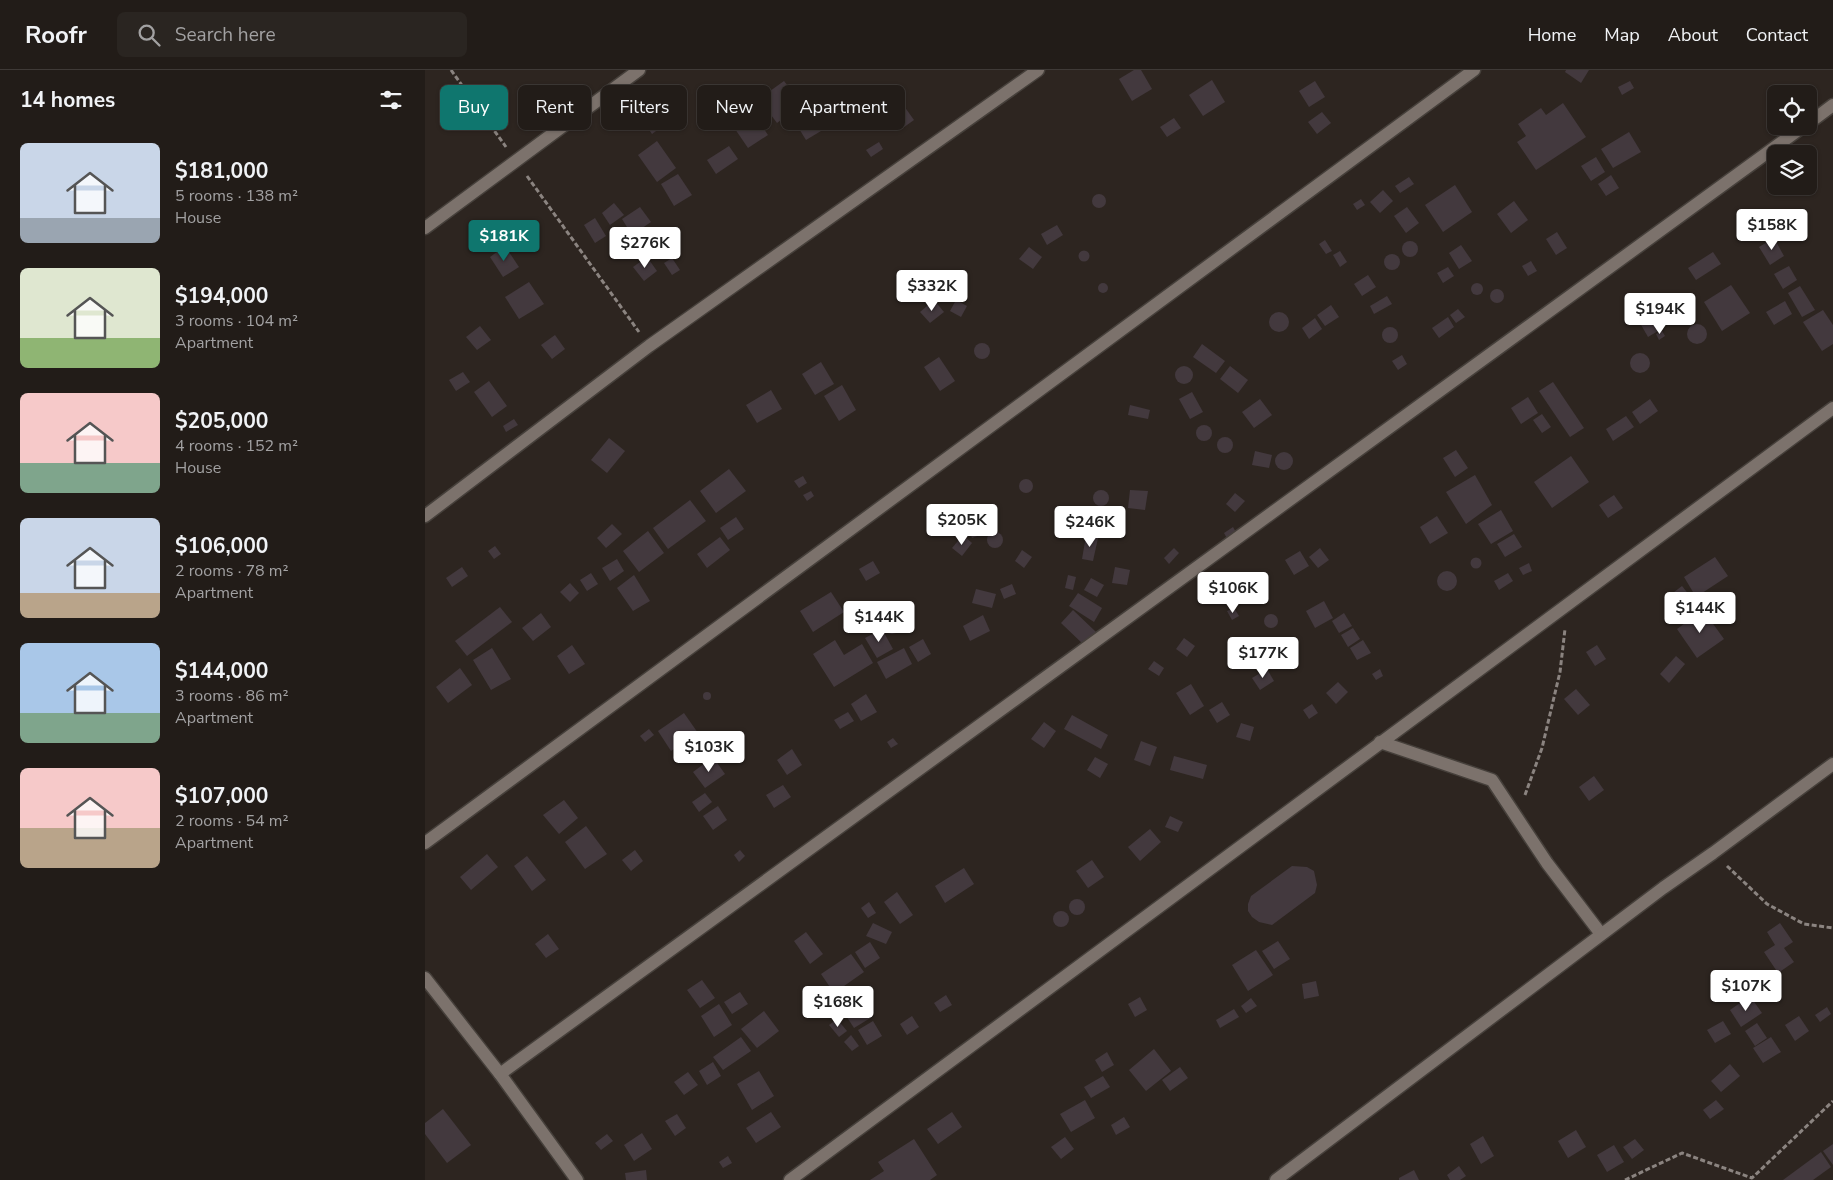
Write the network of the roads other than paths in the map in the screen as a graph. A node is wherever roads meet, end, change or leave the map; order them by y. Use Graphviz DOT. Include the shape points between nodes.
graph roads {
  1 [pos="639,70"];
  2 [pos="1038,70"];
  3 [pos="1474,70"];
  4 [pos="1833,105"];
  5 [pos="1817,117"];
  6 [pos="1792,135"];
  7 [pos="425,228"];
  8 [pos="1833,408"];
  9 [pos="425,516"];
  10 [pos="1380,742"];
  11 [pos="1833,764"];
  12 [pos="425,843"];
  13 [pos="1601,934"];
  14 [pos="425,978"];
  15 [pos="499,1074"];
  16 [pos="577,1180"];
  17 [pos="790,1180"];
  18 [pos="1276,1180"];
  1 -- 7 [label="street"];
  2 -- 9 [label="street" via="649,346"];
  3 -- 12 [label="street"];
  4 -- 5 [label="street"];
  6 -- 15 [label="street"];
  8 -- 10 [label="street"];
  10 -- 13 [label="street" via="1492,780 1547,863"];
  10 -- 17 [label="street"];
  11 -- 13 [label="street"];
  13 -- 18 [label="street"];
  14 -- 15 [label="street"];
  15 -- 16 [label="street"];
}
